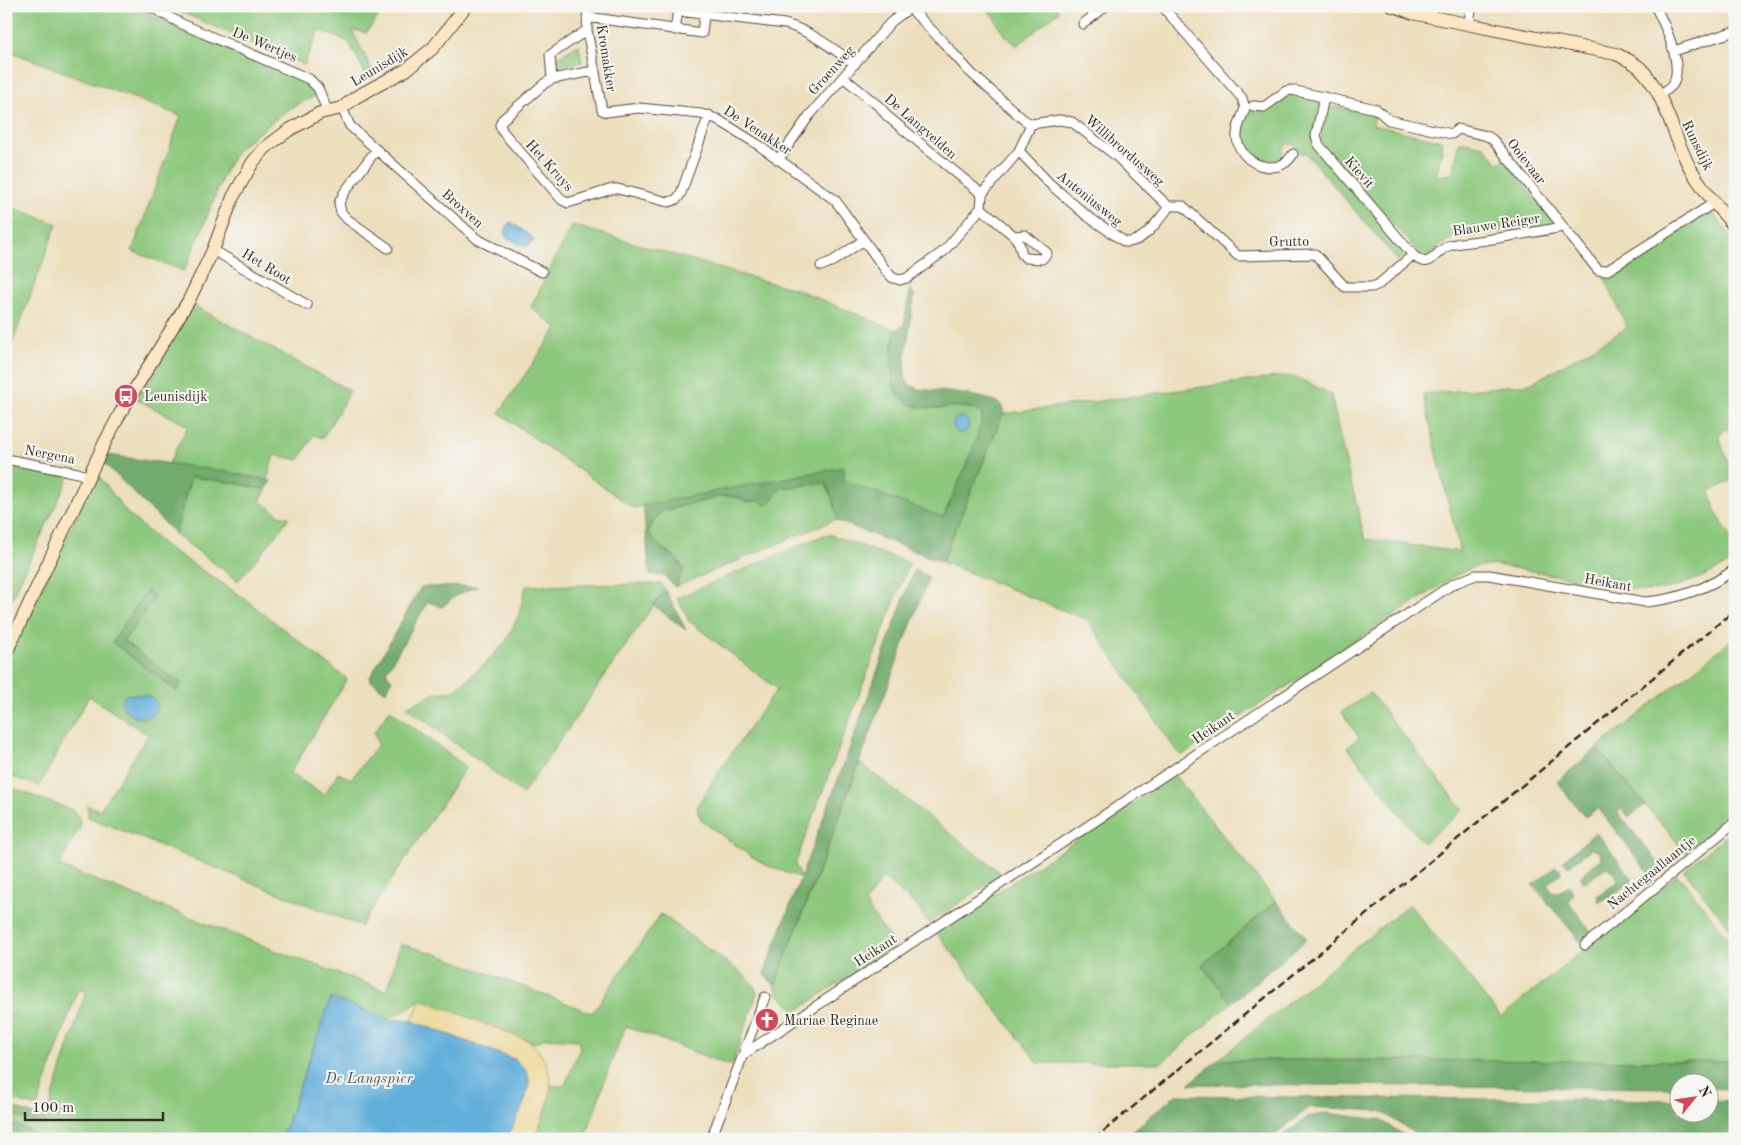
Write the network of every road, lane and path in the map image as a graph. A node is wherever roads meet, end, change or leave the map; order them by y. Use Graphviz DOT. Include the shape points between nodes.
graph roads {
  1 [pos="148,6"];
  2 [pos="466,6"];
  3 [pos="588,6"];
  4 [pos="1106,6"];
  5 [pos="1162,6"];
  6 [pos="1392,6"];
  7 [pos="1472,6"];
  8 [pos="1655,6"];
  9 [pos="911,7"];
  10 [pos="704,15"];
  11 [pos="587,17"];
  12 [pos="1083,24"];
  13 [pos="1468,25"];
  14 [pos="587,30"];
  15 [pos="675,30"];
  16 [pos="1735,31"];
  17 [pos="1674,51"];
  18 [pos="855,64"];
  19 [pos="594,71"];
  20 [pos="843,77"];
  21 [pos="552,79"];
  22 [pos="1658,95"];
  23 [pos="1324,98"];
  24 [pos="1253,106"];
  25 [pos="342,108"];
  26 [pos="328,110"];
  27 [pos="606,112"];
  28 [pos="709,115"];
  29 [pos="1031,124"];
  30 [pos="376,150"];
  31 [pos="1019,151"];
  32 [pos="1293,154"];
  33 [pos="778,160"];
  34 [pos="982,194"];
  35 [pos="1714,203"];
  36 [pos="1168,206"];
  37 [pos="981,208"];
  38 [pos="1562,227"];
  39 [pos="1735,228"];
  40 [pos="1209,230"];
  41 [pos="1014,236"];
  42 [pos="864,240"];
  43 [pos="388,248"];
  44 [pos="213,250"];
  45 [pos="1413,254"];
  46 [pos="821,266"];
  47 [pos="542,272"];
  48 [pos="307,305"];
  49 [pos="6,460"];
  50 [pos="88,477"];
  51 [pos="1735,569"];
  52 [pos="6,653"];
  53 [pos="1735,822"];
  54 [pos="1585,945"];
  55 [pos="765,998"];
  56 [pos="744,1054"];
  57 [pos="711,1139"];
  1 -- 26 [label="street, De Wertjes" via="309,79 318,88"];
  2 -- 25 [label="street, Leunisdijk" via="443,37 415,64"];
  3 -- 11 [label="street, Kromakker"];
  4 -- 12 [label="street"];
  5 -- 32 [label="street" via="1242,98 1245,108 1236,131 1240,150 1246,158 1261,167 1271,167 1290,159"];
  6 -- 13 [label="street, Runsdijk"];
  7 -- 13 [label="street"];
  8 -- 17 [label="street"];
  9 -- 18 [label="street, Groenweg" via="891,22"];
  9 -- 29 [label="street" via="970,72"];
  10 -- 15 [label="street" via="678,12"];
  10 -- 15 [label="street" via="702,33"];
  10 -- 18 [label="street" via="796,27"];
  11 -- 14 [label="street, Kromakker"];
  11 -- 15 [label="street"];
  13 -- 22 [label="street, Runsdijk" via="1616,54 1640,68"];
  14 -- 19 [label="street, Kromakker"];
  14 -- 21 [label="street" via="550,55"];
  16 -- 17 [label="street"];
  17 -- 22 [label="street" via="1675,82"];
  18 -- 20 [label="street, Groenweg"];
  19 -- 21 [label="street"];
  19 -- 27 [label="street, Kromakker" via="602,110"];
  20 -- 33 [label="street, Groenweg" via="809,116"];
  20 -- 34 [label="street, De Langvelden"];
  21 -- 28 [label="street, Het Kruys" via="500,125 502,132 568,203 612,189 668,202 679,198"];
  22 -- 35 [label="street, Runsdijk" via="1689,165"];
  23 -- 24 [label="street, Ooievaar" via="1292,90 1264,107"];
  23 -- 38 [label="street, Ooievaar" via="1376,109 1389,120 1452,134 1458,130 1487,136"];
  23 -- 45 [label="street, Kievit" via="1316,140"];
  25 -- 26 [label="street, Leunisdijk"];
  25 -- 30 [label="street, Broxven" via="350,126"];
  26 -- 44 [label="street, Leunisdijk" via="274,140 253,162 233,197"];
  27 -- 28 [label="street, De Venakker" via="639,108"];
  28 -- 33 [label="street, De Venakker"];
  29 -- 31 [label="street"];
  29 -- 36 [label="street, Willibrordusweg" via="1059,120 1072,122 1116,156"];
  30 -- 43 [label="street" via="339,203 346,219"];
  30 -- 47 [label="street, Broxven" via="477,240"];
  31 -- 34 [label="street"];
  31 -- 36 [label="street, Antoniusweg" via="1063,196 1125,242 1139,240"];
  33 -- 42 [label="street, De Venakker" via="835,200"];
  34 -- 37 [label="street"];
  35 -- 38 [label="street, Ooievaar" via="1603,271 1594,267"];
  35 -- 39 [label="street, Runsdijk"];
  36 -- 40 [label="street, Willibrordusweg" via="1183,206"];
  37 -- 41 [label="street"];
  37 -- 42 [label="street, De Venakker" via="944,252 900,280 887,272"];
  38 -- 45 [label="street, Blauwe Reiger" via="1449,245 1426,262 1421,262"];
  40 -- 45 [label="street, Grutto" via="1238,256 1315,254 1345,287 1376,286"];
  42 -- 46 [label="street" via="833,262"];
  44 -- 48 [label="street, Het Root"];
  44 -- 50 [label="street, Leunisdijk" via="189,300 121,412"];
  49 -- 50 [label="street, Nergena"];
  50 -- 52 [label="street, Leunisdijk"];
  51 -- 56 [label="street, Heikant" via="1696,590 1645,602 1489,575 1476,575 1459,581"];
  53 -- 54 [label="street, Nachtegaallaantje"];
  55 -- 56 [label="street"];
  56 -- 57 [label="street"];
}
